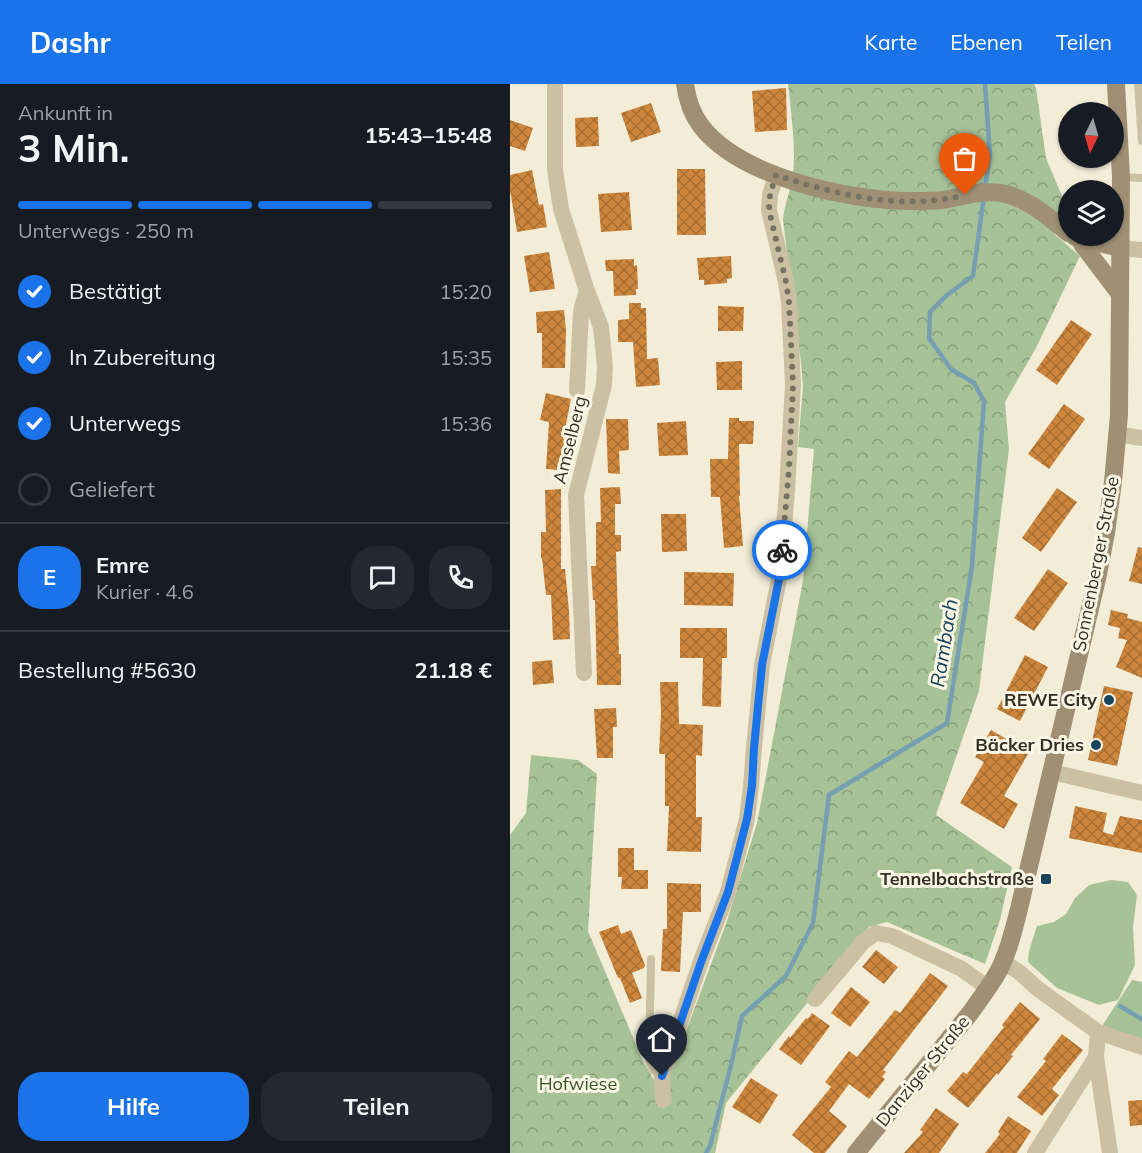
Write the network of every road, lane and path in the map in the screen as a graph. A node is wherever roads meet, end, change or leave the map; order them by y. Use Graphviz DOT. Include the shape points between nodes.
graph roads {
  1 [pos="555,84"];
  2 [pos="685,84"];
  3 [pos="1116,84"];
  4 [pos="1138,84"];
  5 [pos="1142,141"];
  6 [pos="776,175"];
  7 [pos="1121,177"];
  8 [pos="1142,178"];
  9 [pos="1058,224"];
  10 [pos="1080,246"];
  11 [pos="1135,247"];
  12 [pos="587,291"];
  13 [pos="1120,294"];
  14 [pos="577,390"];
  15 [pos="1117,434"];
  16 [pos="1142,438"];
  17 [pos="584,673"];
  18 [pos="1052,772"];
  19 [pos="1142,793"];
  20 [pos="651,960"];
  21 [pos="1003,962"];
  22 [pos="988,988"];
  23 [pos="815,999"];
  24 [pos="1098,1032"];
  25 [pos="1142,1047"];
  26 [pos="1096,1057"];
  27 [pos="662,1076"];
  28 [pos="663,1100"];
  29 [pos="856,1153"];
  30 [pos="1035,1153"];
  31 [pos="1110,1153"];
  1 -- 12 [label="street, Amselberg" via="555,170 561,209"];
  2 -- 6 [label="main road" via="693,113 707,132 735,156"];
  3 -- 7 [label="main road, Sonnenberger Straße"];
  4 -- 5 [label="lane"];
  6 -- 9 [label="main road" via="824,190 879,200 930,201 982,192 1007,194"];
  6 -- 27 [label="street" via="769,210 789,302 793,385 780,574 762,665 747,819 728,892"];
  7 -- 8 [label="lane"];
  7 -- 11 [label="main road, Sonnenberger Straße"];
  10 -- 13 [label="main road"];
  11 -- 13 [label="main road, Sonnenberger Straße"];
  12 -- 14 [label="street, Amselberg" via="581,312"];
  12 -- 17 [label="street, Amselberg" via="601,327 605,367 604,385 576,495"];
  13 -- 15 [label="main road, Sonnenberger Straße"];
  15 -- 16 [label="street"];
  15 -- 18 [label="main road, Sonnenberger Straße" via="1098,572"];
  18 -- 19 [label="street"];
  18 -- 21 [label="main road, Sonnenberger Straße"];
  20 -- 27 [label="lane" via="649,1060 653,1070"];
  21 -- 22 [label="main road, Danziger Straße"];
  21 -- 24 [label="street"];
  22 -- 23 [label="street" via="962,969 892,936 876,933 863,942"];
  22 -- 29 [label="main road, Danziger Straße"];
  24 -- 25 [label="street"];
  24 -- 26 [label="street"];
  26 -- 30 [label="street"];
  26 -- 31 [label="street"];
  27 -- 28 [label="street"];
}
